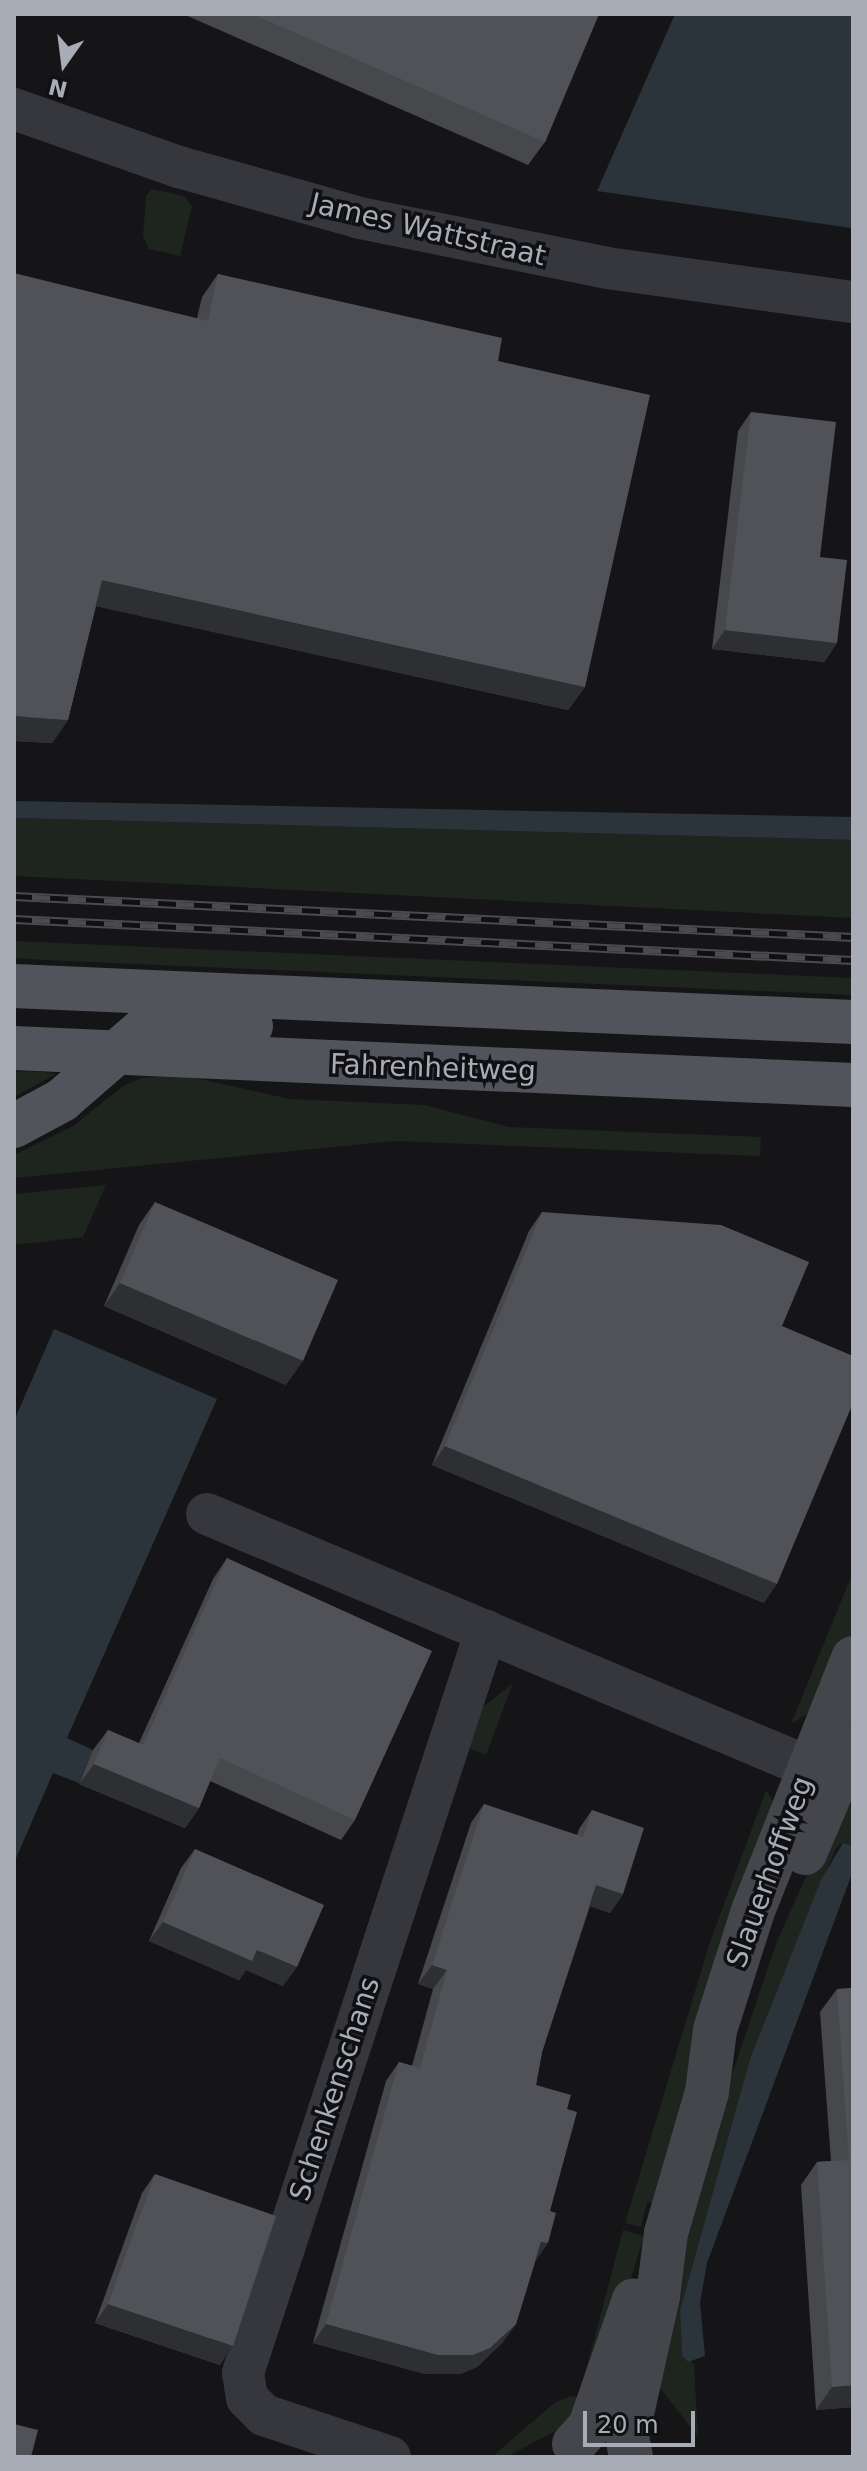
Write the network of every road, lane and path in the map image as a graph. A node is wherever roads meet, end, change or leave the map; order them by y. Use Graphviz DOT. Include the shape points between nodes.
graph roads {
  1 [pos="14,109"];
  2 [pos="853,302"];
  3 [pos="14,986"];
  4 [pos="306,998"];
  5 [pos="853,1022"];
  6 [pos="14,1048"];
  7 [pos="114,1052"];
  8 [pos="853,1085"];
  9 [pos="14,1126"];
  10 [pos="207,1514"];
  11 [pos="486,1631"];
  12 [pos="853,1658"];
  13 [pos="853,1741"];
  14 [pos="808,1767"];
  15 [pos="707,2092"];
  16 [pos="666,2233"];
  17 [pos="560,2450"];
  18 [pos="390,2457"];
  19 [pos="628,2457"];
  1 -- 2 [label="street, James Wattstraat" via="179,167 360,218 594,266"];
  3 -- 4 [label="main road"];
  4 -- 5 [label="main road"];
  4 -- 7 [label="main road" via="252,1026 147,1026"];
  6 -- 7 [label="main road, Fahrenheitweg"];
  7 -- 8 [label="main road, Fahrenheitweg"];
  7 -- 9 [label="main road" via="62,1100"];
  10 -- 11 [label="street"];
  11 -- 14 [label="street"];
  11 -- 18 [label="street, Schenkenschans" via="243,2373 247,2398 264,2415"];
  12 -- 14 [label="main road, Slauerhoffweg"];
  13 -- 15 [label="main road, Slauerhoffweg"];
  14 -- 15 [label="main road, Slauerhoffweg" via="734,1966 715,2030"];
  15 -- 16 [label="main road, Slauerhoffweg"];
  16 -- 17 [label="main road, Slauerhoffweg" via="636,2294 590,2426"];
  16 -- 19 [label="main road, Slauerhoffweg" via="658,2296 627,2436"];
  17 -- 19 [label="main road" via="605,2446"];
}
